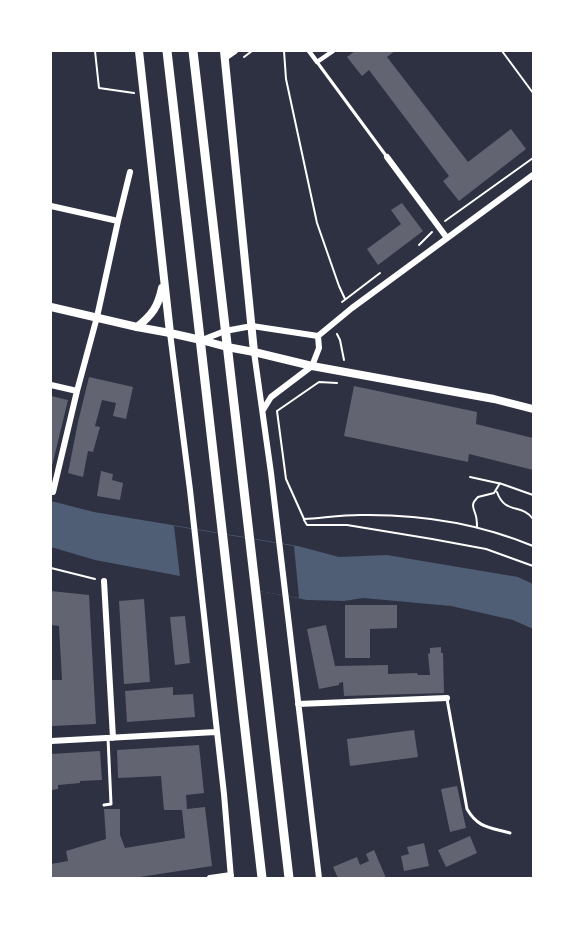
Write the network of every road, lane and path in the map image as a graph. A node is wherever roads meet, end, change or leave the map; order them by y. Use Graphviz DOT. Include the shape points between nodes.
graph roads {
  1 [pos="95,51"];
  2 [pos="139,51"];
  3 [pos="167,51"];
  4 [pos="193,51"];
  5 [pos="236,51"];
  6 [pos="252,51"];
  7 [pos="284,51"];
  8 [pos="309,51"];
  9 [pos="333,51"];
  10 [pos="502,51"];
  11 [pos="225,55"];
  12 [pos="241,58"];
  13 [pos="317,62"];
  14 [pos="533,93"];
  15 [pos="136,94"];
  16 [pos="387,157"];
  17 [pos="533,158"];
  18 [pos="130,172"];
  19 [pos="533,175"];
  20 [pos="51,206"];
  21 [pos="118,221"];
  22 [pos="438,226"];
  23 [pos="447,238"];
  24 [pos="417,246"];
  25 [pos="381,272"];
  26 [pos="164,281"];
  27 [pos="345,298"];
  28 [pos="338,306"];
  29 [pos="51,307"];
  30 [pos="352,308"];
  31 [pos="96,317"];
  32 [pos="331,325"];
  33 [pos="137,327"];
  34 [pos="252,327"];
  35 [pos="225,331"];
  36 [pos="170,333"];
  37 [pos="318,336"];
  38 [pos="201,340"];
  39 [pos="227,347"];
  40 [pos="254,351"];
  41 [pos="312,366"];
  42 [pos="344,371"];
  43 [pos="51,385"];
  44 [pos="76,391"];
  45 [pos="532,407"];
  46 [pos="262,410"];
  47 [pos="470,477"];
  48 [pos="501,483"];
  49 [pos="497,490"];
  50 [pos="53,492"];
  51 [pos="533,495"];
  52 [pos="304,519"];
  53 [pos="533,519"];
  54 [pos="477,527"];
  55 [pos="533,546"];
  56 [pos="533,566"];
  57 [pos="51,568"];
  58 [pos="104,581"];
  59 [pos="447,698"];
  60 [pos="298,704"];
  61 [pos="216,732"];
  62 [pos="111,738"];
  63 [pos="51,741"];
  64 [pos="104,805"];
  65 [pos="510,833"];
  66 [pos="231,876"];
  67 [pos="210,878"];
  68 [pos="262,878"];
  69 [pos="289,878"];
  70 [pos="319,878"];
  1 -- 15 [label="path" via="99,88"];
  2 -- 26 [label="main road"];
  3 -- 38 [label="main road"];
  4 -- 35 [label="main road"];
  5 -- 11 [label="street"];
  6 -- 12 [label="path"];
  7 -- 27 [label="path" via="286,79 317,223"];
  8 -- 13 [label="street"];
  9 -- 13 [label="street"];
  10 -- 14 [label="path"];
  11 -- 34 [label="main road"];
  13 -- 16 [label="lane"];
  16 -- 22 [label="street"];
  17 -- 22 [label="path"];
  18 -- 21 [label="street"];
  19 -- 23 [label="street"];
  20 -- 21 [label="street"];
  21 -- 31 [label="street"];
  22 -- 23 [label="street"];
  22 -- 24 [label="path"];
  23 -- 30 [label="street"];
  25 -- 27 [label="path"];
  26 -- 33 [label="main road" via="156,308"];
  26 -- 36 [label="main road"];
  27 -- 28 [label="path"];
  27 -- 30 [label="path"];
  29 -- 31 [label="street"];
  30 -- 32 [label="street"];
  31 -- 33 [label="street"];
  31 -- 44 [label="street"];
  32 -- 37 [label="street"];
  32 -- 42 [label="path" via="340,340"];
  33 -- 36 [label="street"];
  34 -- 35 [label="street"];
  34 -- 37 [label="street"];
  34 -- 40 [label="main road"];
  35 -- 38 [label="street"];
  35 -- 39 [label="main road"];
  36 -- 38 [label="main road"];
  36 -- 61 [label="street"];
  37 -- 41 [label="street" via="319,348"];
  38 -- 39 [label="street"];
  38 -- 68 [label="main road"];
  39 -- 40 [label="main road"];
  39 -- 69 [label="main road"];
  40 -- 41 [label="street"];
  40 -- 46 [label="street"];
  41 -- 42 [label="street"];
  41 -- 46 [label="street" via="271,397"];
  42 -- 45 [label="street"];
  42 -- 52 [label="path" via="341,383 318,382 277,411 286,479"];
  43 -- 44 [label="street"];
  44 -- 50 [label="street"];
  46 -- 60 [label="street"];
  47 -- 48 [label="path"];
  48 -- 49 [label="path"];
  48 -- 51 [label="path"];
  49 -- 53 [label="path" via="507,506 526,512"];
  49 -- 54 [label="path" via="478,497 472,504"];
  52 -- 54 [label="path" via="360,515 439,519"];
  52 -- 56 [label="path" via="307,525 347,525 486,549"];
  54 -- 55 [label="path"];
  57 -- 58 [label="path"];
  58 -- 62 [label="street"];
  59 -- 60 [label="street"];
  59 -- 65 [label="lane" via="467,809 480,825"];
  60 -- 70 [label="street"];
  61 -- 62 [label="street"];
  61 -- 66 [label="street"];
  62 -- 63 [label="street"];
  62 -- 64 [label="lane" via="111,804"];
  66 -- 67 [label="street"];
}
